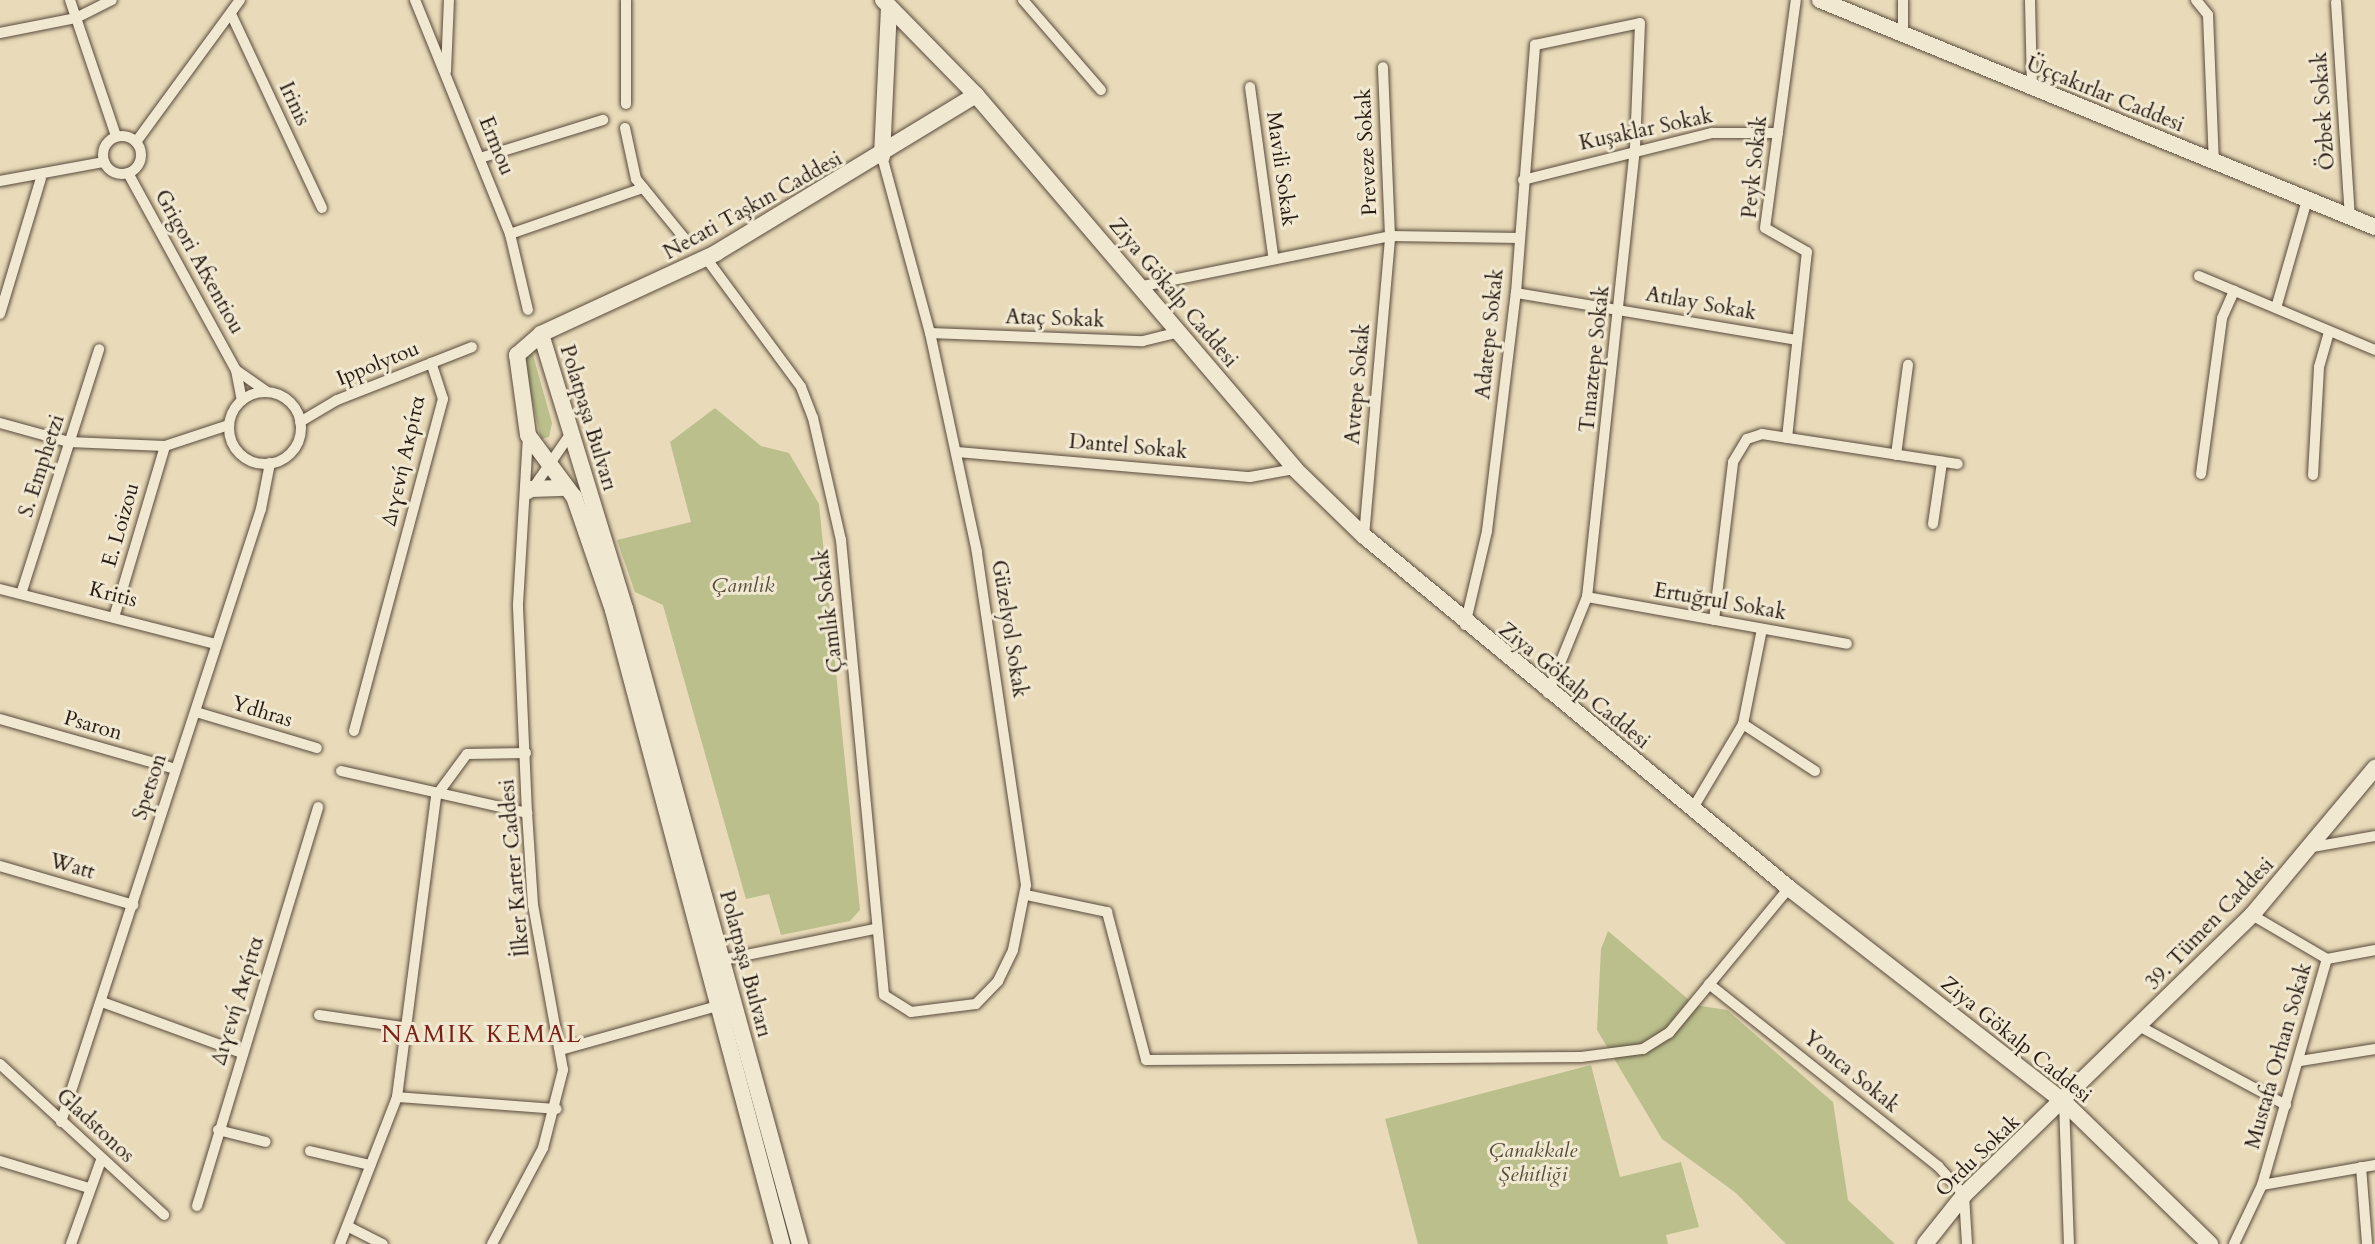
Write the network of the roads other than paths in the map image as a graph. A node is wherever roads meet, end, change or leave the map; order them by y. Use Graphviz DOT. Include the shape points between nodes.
graph roads {
  1 [pos="70,0"];
  2 [pos="112,0"];
  3 [pos="240,0"];
  4 [pos="415,0"];
  5 [pos="449,0"];
  6 [pos="626,0"];
  7 [pos="1023,0"];
  8 [pos="1797,0"];
  9 [pos="1820,0"];
  10 [pos="1903,0"];
  11 [pos="2030,0"];
  12 [pos="2336,2"];
  13 [pos="2199,3"];
  14 [pos="886,5"];
  15 [pos="232,16"];
  16 [pos="76,18"];
  17 [pos="1640,23"];
  18 [pos="0,33"];
  19 [pos="1902,34"];
  20 [pos="1383,68"];
  21 [pos="446,74"];
  22 [pos="1250,87"];
  23 [pos="2032,88"];
  24 [pos="1101,90"];
  25 [pos="976,95"];
  26 [pos="626,104"];
  27 [pos="603,120"];
  28 [pos="625,128"];
  29 [pos="1778,134"];
  30 [pos="116,136"];
  31 [pos="136,142"];
  32 [pos="1635,148"];
  33 [pos="882,156"];
  34 [pos="480,158"];
  35 [pos="104,162"];
  36 [pos="2214,162"];
  37 [pos="128,173"];
  38 [pos="41,178"];
  39 [pos="1524,180"];
  40 [pos="0,181"];
  41 [pos="643,188"];
  42 [pos="2307,200"];
  43 [pos="322,208"];
  44 [pos="2350,217"];
  45 [pos="2375,227"];
  46 [pos="510,234"];
  47 [pos="1390,236"];
  48 [pos="1520,238"];
  49 [pos="685,239"];
  50 [pos="1273,256"];
  51 [pos="706,258"];
  52 [pos="2199,276"];
  53 [pos="1143,286"];
  54 [pos="2234,291"];
  55 [pos="1516,293"];
  56 [pos="2276,308"];
  57 [pos="1620,309"];
  58 [pos="528,310"];
  59 [pos="0,314"];
  60 [pos="2329,332"];
  61 [pos="930,333"];
  62 [pos="1177,333"];
  63 [pos="541,334"];
  64 [pos="1797,340"];
  65 [pos="472,347"];
  66 [pos="99,349"];
  67 [pos="2375,350"];
  68 [pos="431,363"];
  69 [pos="1908,365"];
  70 [pos="236,370"];
  71 [pos="267,391"];
  72 [pos="242,400"];
  73 [pos="300,422"];
  74 [pos="0,423"];
  75 [pos="229,425"];
  76 [pos="528,435"];
  77 [pos="569,436"];
  78 [pos="1787,438"];
  79 [pos="69,442"];
  80 [pos="165,446"];
  81 [pos="957,452"];
  82 [pos="1896,455"];
  83 [pos="547,462"];
  84 [pos="1942,462"];
  85 [pos="270,463"];
  86 [pos="1958,464"];
  87 [pos="1295,469"];
  88 [pos="2201,474"];
  89 [pos="2313,475"];
  90 [pos="566,488"];
  91 [pos="531,489"];
  92 [pos="519,513"];
  93 [pos="1933,524"];
  94 [pos="1364,536"];
  95 [pos="0,589"];
  96 [pos="22,594"];
  97 [pos="1587,597"];
  98 [pos="115,614"];
  99 [pos="1714,621"];
  100 [pos="1465,625"];
  101 [pos="1762,629"];
  102 [pos="216,644"];
  103 [pos="1847,644"];
  104 [pos="1548,693"];
  105 [pos="196,712"];
  106 [pos="0,719"];
  107 [pos="1743,724"];
  108 [pos="355,731"];
  109 [pos="317,748"];
  110 [pos="526,753"];
  111 [pos="2375,768"];
  112 [pos="175,769"];
  113 [pos="341,771"];
  114 [pos="1815,771"];
  115 [pos="436,796"];
  116 [pos="318,807"];
  117 [pos="1693,808"];
  118 [pos="527,813"];
  119 [pos="2375,835"];
  120 [pos="2314,847"];
  121 [pos="0,866"];
  122 [pos="1788,888"];
  123 [pos="1026,895"];
  124 [pos="133,905"];
  125 [pos="2252,915"];
  126 [pos="874,929"];
  127 [pos="2375,950"];
  128 [pos="2327,959"];
  129 [pos="722,960"];
  130 [pos="1709,984"];
  131 [pos="884,995"];
  132 [pos="102,1002"];
  133 [pos="718,1006"];
  134 [pos="319,1015"];
  135 [pos="2139,1026"];
  136 [pos="402,1027"];
  137 [pos="2375,1049"];
  138 [pos="560,1050"];
  139 [pos="242,1053"];
  140 [pos="2300,1061"];
  141 [pos="0,1065"];
  142 [pos="397,1097"];
  143 [pos="2064,1102"];
  144 [pos="2286,1105"];
  145 [pos="557,1109"];
  146 [pos="61,1122"];
  147 [pos="219,1130"];
  148 [pos="266,1142"];
  149 [pos="310,1151"];
  150 [pos="101,1160"];
  151 [pos="0,1161"];
  152 [pos="370,1165"];
  153 [pos="2375,1165"];
  154 [pos="2361,1167"];
  155 [pos="2262,1185"];
  156 [pos="89,1188"];
  157 [pos="1964,1195"];
  158 [pos="197,1206"];
  159 [pos="164,1215"];
  160 [pos="349,1227"];
  161 [pos="71,1244"];
  162 [pos="340,1244"];
  163 [pos="383,1244"];
  164 [pos="492,1244"];
  165 [pos="782,1244"];
  166 [pos="800,1244"];
  167 [pos="1925,1244"];
  168 [pos="1967,1244"];
  169 [pos="2069,1244"];
  170 [pos="2210,1244"];
  171 [pos="2234,1244"];
  172 [pos="2367,1244"];
  1 -- 16 [label="street"];
  2 -- 16 [label="street"];
  3 -- 15 [label="street"];
  4 -- 21 [label="street, Ermou"];
  5 -- 21 [label="street"];
  6 -- 26 [label="street"];
  7 -- 24 [label="street"];
  8 -- 29 [label="street, Peyk Sokak"];
  9 -- 19 [label="main road, Üççakırlar Caddesi"];
  10 -- 19 [label="street"];
  11 -- 23 [label="street"];
  12 -- 44 [label="street, Özbek Sokak"];
  13 -- 36 [label="street"];
  14 -- 25 [label="main road, Ziya Gökalp Caddesi"];
  14 -- 33 [label="main road"];
  15 -- 31 [label="street"];
  15 -- 43 [label="street, Irinis"];
  16 -- 18 [label="street"];
  16 -- 30 [label="street"];
  17 -- 32 [label="street, Tınaztepe Sokak"];
  17 -- 39 [label="street, Adatepe Sokak" via="1535,45"];
  19 -- 23 [label="main road, Üççakırlar Caddesi"];
  20 -- 47 [label="street, Preveze Sokak"];
  21 -- 34 [label="street, Ermou"];
  22 -- 50 [label="street, Mavili Sokak"];
  23 -- 36 [label="main road, Üççakırlar Caddesi"];
  25 -- 33 [label="main road, Necati Taşkın Caddesi"];
  25 -- 53 [label="main road, Ziya Gökalp Caddesi"];
  27 -- 34 [label="street"];
  28 -- 41 [label="street" via="628,156"];
  29 -- 32 [label="street, Kuşaklar Sokak" via="1712,133"];
  29 -- 64 [label="street, Peyk Sokak" via="1765,228 1807,253"];
  30 -- 31 [label="street"];
  30 -- 35 [label="street" via="104,146"];
  31 -- 37 [label="street" via="140,160"];
  32 -- 39 [label="street, Kuşaklar Sokak"];
  32 -- 57 [label="street, Tınaztepe Sokak"];
  33 -- 51 [label="main road, Necati Taşkın Caddesi"];
  33 -- 61 [label="street, Güzelyol Sokak"];
  34 -- 46 [label="street, Ermou"];
  35 -- 37 [label="street" via="111,171"];
  35 -- 38 [label="street"];
  36 -- 42 [label="main road, Üççakırlar Caddesi"];
  37 -- 70 [label="street, Grigori Afxentiou"];
  38 -- 40 [label="street"];
  38 -- 59 [label="street"];
  39 -- 48 [label="street, Adatepe Sokak"];
  41 -- 46 [label="street"];
  41 -- 49 [label="street"];
  42 -- 44 [label="main road, Üççakırlar Caddesi"];
  42 -- 56 [label="street"];
  44 -- 45 [label="main road, Üççakırlar Caddesi"];
  46 -- 58 [label="street, Ermou"];
  47 -- 48 [label="street"];
  47 -- 50 [label="street"];
  47 -- 94 [label="street, Avtepe Sokak"];
  48 -- 55 [label="street, Adatepe Sokak"];
  50 -- 53 [label="street"];
  51 -- 63 [label="main road, Necati Taşkın Caddesi"];
  51 -- 126 [label="street, Çamlık Sokak" via="802,387 813,418 841,540"];
  52 -- 54 [label="street"];
  53 -- 62 [label="main road, Ziya Gökalp Caddesi"];
  54 -- 56 [label="street"];
  54 -- 88 [label="street" via="2222,318"];
  55 -- 57 [label="street, Atılay Sokak"];
  55 -- 100 [label="street, Adatepe Sokak" via="1487,531"];
  56 -- 60 [label="street"];
  57 -- 64 [label="street, Atılay Sokak"];
  57 -- 97 [label="street, Tınaztepe Sokak"];
  60 -- 67 [label="street"];
  60 -- 89 [label="street" via="2319,367"];
  61 -- 62 [label="street, Ataç Sokak" via="1143,341"];
  61 -- 81 [label="street, Güzelyol Sokak"];
  62 -- 87 [label="main road, Ziya Gökalp Caddesi"];
  63 -- 76 [label="main road, Polatpaşa Bulvarı" via="517,355"];
  63 -- 77 [label="main road, Polatpaşa Bulvarı"];
  64 -- 78 [label="street, Peyk Sokak"];
  65 -- 68 [label="street, Ippolytou"];
  66 -- 79 [label="street, S. Emphetzi"];
  68 -- 73 [label="street, Ippolytou" via="337,400"];
  68 -- 108 [label="street, Διγενή Ακρίτα" via="443,399"];
  69 -- 82 [label="street"];
  70 -- 71 [label="street"];
  70 -- 72 [label="street"];
  71 -- 72 [label="street"];
  71 -- 73 [label="street" via="290,401"];
  72 -- 75 [label="street"];
  73 -- 85 [label="street" via="294,449"];
  74 -- 79 [label="street"];
  75 -- 80 [label="street"];
  75 -- 85 [label="street" via="244,457"];
  76 -- 83 [label="main road, Polatpaşa Bulvarı"];
  76 -- 92 [label="street, İlker Karter Caddesi"];
  77 -- 83 [label="street, İlker Karter Caddesi"];
  77 -- 129 [label="main road, Polatpaşa Bulvarı" via="625,608"];
  78 -- 82 [label="street"];
  78 -- 99 [label="street" via="1762,434 1738,448"];
  79 -- 80 [label="street"];
  79 -- 96 [label="street, S. Emphetzi"];
  80 -- 98 [label="street, E. Loizou"];
  81 -- 87 [label="street, Dantel Sokak" via="1250,477"];
  81 -- 123 [label="street, Güzelyol Sokak" via="999,688"];
  82 -- 84 [label="street"];
  83 -- 90 [label="main road, Polatpaşa Bulvarı"];
  83 -- 91 [label="street, İlker Karter Caddesi"];
  84 -- 86 [label="street"];
  84 -- 93 [label="street"];
  85 -- 102 [label="street, Spetson"];
  87 -- 94 [label="main road, Ziya Gökalp Caddesi"];
  90 -- 91 [label="main road"];
  90 -- 133 [label="main road, Polatpaşa Bulvarı" via="613,610"];
  91 -- 92 [label="street, İlker Karter Caddesi"];
  92 -- 110 [label="street, İlker Karter Caddesi"];
  94 -- 100 [label="main road, Ziya Gökalp Caddesi"];
  95 -- 96 [label="street, Kritis"];
  96 -- 98 [label="street, Kritis"];
  97 -- 99 [label="street, Ertuğrul Sokak"];
  97 -- 104 [label="street, Tınaztepe Sokak"];
  98 -- 102 [label="street, Kritis"];
  99 -- 101 [label="street, Ertuğrul Sokak"];
  100 -- 104 [label="main road, Ziya Gökalp Caddesi"];
  101 -- 103 [label="street, Ertuğrul Sokak"];
  101 -- 107 [label="street"];
  102 -- 105 [label="street, Spetson"];
  104 -- 117 [label="main road, Ziya Gökalp Caddesi"];
  105 -- 109 [label="street, Ydhras"];
  105 -- 112 [label="street, Spetson"];
  106 -- 112 [label="street, Psaron"];
  107 -- 114 [label="street"];
  107 -- 117 [label="street"];
  110 -- 115 [label="street" via="467,754"];
  110 -- 118 [label="street, İlker Karter Caddesi"];
  111 -- 120 [label="main road, 39. Tümen Caddesi"];
  112 -- 124 [label="street, Spetson"];
  113 -- 115 [label="street"];
  115 -- 118 [label="street"];
  115 -- 136 [label="street"];
  116 -- 139 [label="street, Διγενή Ακρίτα"];
  117 -- 122 [label="main road, Ziya Gökalp Caddesi"];
  118 -- 138 [label="street, İlker Karter Caddesi" via="533,905"];
  119 -- 120 [label="street"];
  120 -- 125 [label="main road, 39. Tümen Caddesi"];
  121 -- 124 [label="street, Watt"];
  122 -- 130 [label="street"];
  122 -- 143 [label="main road, Ziya Gökalp Caddesi"];
  123 -- 130 [label="street" via="1107,912 1146,1060 1581,1057 1631,1050 1669,1033"];
  123 -- 131 [label="street, Güzelyol Sokak" via="1013,950 998,981 976,1004 911,1012"];
  124 -- 132 [label="street, Spetson"];
  125 -- 128 [label="street, Mustafa Orhan Sokak"];
  125 -- 135 [label="main road, 39. Tümen Caddesi"];
  126 -- 129 [label="street"];
  126 -- 131 [label="street, Çamlık Sokak"];
  127 -- 128 [label="street"];
  128 -- 140 [label="street, Mustafa Orhan Sokak"];
  129 -- 166 [label="main road, Polatpaşa Bulvarı"];
  130 -- 157 [label="street, Yonca Sokak" via="1938,1166"];
  132 -- 139 [label="street"];
  132 -- 146 [label="street, Spetson"];
  133 -- 138 [label="street"];
  133 -- 165 [label="main road, Polatpaşa Bulvarı"];
  134 -- 136 [label="street"];
  135 -- 143 [label="main road, 39. Tümen Caddesi"];
  135 -- 144 [label="street"];
  136 -- 142 [label="street"];
  137 -- 140 [label="street"];
  138 -- 145 [label="street, İlker Karter Caddesi"];
  139 -- 147 [label="street, Διγενή Ακρίτα"];
  140 -- 144 [label="street, Mustafa Orhan Sokak"];
  141 -- 146 [label="street, Gladstonos"];
  142 -- 145 [label="street"];
  142 -- 152 [label="street"];
  143 -- 157 [label="main road, Ordu Sokak"];
  143 -- 169 [label="street"];
  143 -- 170 [label="main road, Ziya Gökalp Caddesi"];
  144 -- 155 [label="street, Mustafa Orhan Sokak"];
  145 -- 164 [label="street, İlker Karter Caddesi"];
  146 -- 150 [label="street, Gladstonos"];
  147 -- 148 [label="street"];
  147 -- 158 [label="street, Διγενή Ακρίτα"];
  149 -- 152 [label="street"];
  150 -- 156 [label="street"];
  150 -- 159 [label="street, Gladstonos"];
  151 -- 156 [label="street"];
  152 -- 160 [label="street"];
  153 -- 154 [label="street"];
  154 -- 155 [label="street"];
  154 -- 172 [label="street"];
  155 -- 171 [label="street, Mustafa Orhan Sokak"];
  156 -- 161 [label="street"];
  157 -- 167 [label="main road, Ordu Sokak"];
  157 -- 168 [label="street"];
  160 -- 162 [label="street"];
  160 -- 163 [label="street"];
}
